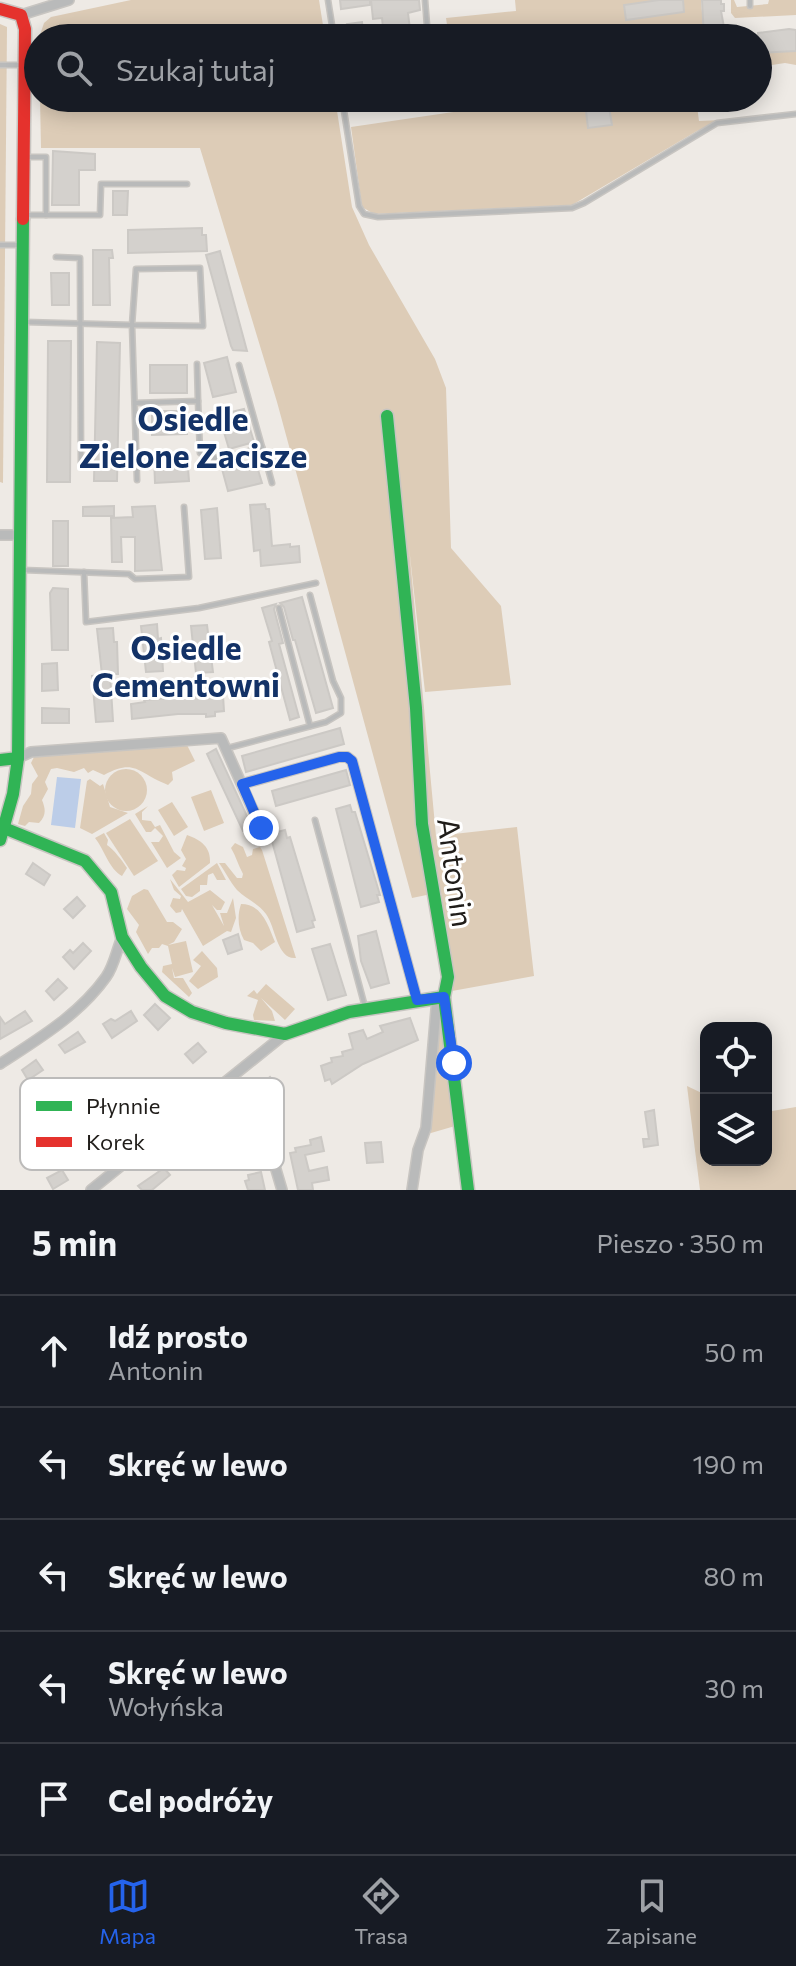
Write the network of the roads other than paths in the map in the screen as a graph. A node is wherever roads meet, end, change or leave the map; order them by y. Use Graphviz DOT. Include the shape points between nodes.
graph roads {
  1 [pos="69,0"];
  2 [pos="328,0"];
  3 [pos="425,0"];
  4 [pos="55,1"];
  5 [pos="0,9"];
  6 [pos="21,15"];
  7 [pos="332,24"];
  8 [pos="427,24"];
  9 [pos="24,26"];
  10 [pos="0,65"];
  11 [pos="24,65"];
  12 [pos="24,112"];
  13 [pos="344,112"];
  14 [pos="796,114"];
  15 [pos="24,157"];
  16 [pos="187,184"];
  17 [pos="23,215"];
  18 [pos="46,215"];
  19 [pos="0,245"];
  20 [pos="23,245"];
  21 [pos="56,257"];
  22 [pos="22,322"];
  23 [pos="80,324"];
  24 [pos="132,325"];
  25 [pos="197,364"];
  26 [pos="239,365"];
  27 [pos="198,401"];
  28 [pos="135,403"];
  29 [pos="387,416"];
  30 [pos="262,447"];
  31 [pos="81,463"];
  32 [pos="137,480"];
  33 [pos="272,483"];
  34 [pos="184,507"];
  35 [pos="0,535"];
  36 [pos="20,535"];
  37 [pos="20,570"];
  38 [pos="84,572"];
  39 [pos="316,583"];
  40 [pos="310,595"];
  41 [pos="279,608"];
  42 [pos="310,726"];
  43 [pos="226,748"];
  44 [pos="18,758"];
  45 [pos="0,760"];
  46 [pos="242,784"];
  47 [pos="315,820"];
  48 [pos="261,828"];
  49 [pos="2,834"];
  50 [pos="122,937"];
  51 [pos="440,997"];
  52 [pos="417,1000"];
  53 [pos="366,1009"];
  54 [pos="285,1034"];
  55 [pos="0,1064"];
  56 [pos="233,1078"];
  57 [pos="117,1170"];
  58 [pos="276,1170"];
  59 [pos="91,1190"];
  60 [pos="282,1190"];
  61 [pos="412,1190"];
  62 [pos="468,1190"];
  1 -- 4 [label="street"];
  2 -- 7 [label="lane"];
  3 -- 8 [label="lane"];
  4 -- 6 [label="street"];
  5 -- 6 [label="street"];
  6 -- 9 [label="street"];
  10 -- 11 [label="lane"];
  12 -- 15 [label="street"];
  13 -- 14 [label="lane" via="359,206 364,214 378,217 572,208 717,123"];
  15 -- 17 [label="street"];
  15 -- 18 [label="lane" via="46,157"];
  16 -- 18 [label="lane" via="101,184 100,215"];
  17 -- 18 [label="lane"];
  17 -- 20 [label="street"];
  19 -- 20 [label="lane"];
  20 -- 22 [label="street"];
  21 -- 23 [label="lane" via="80,258"];
  22 -- 23 [label="lane"];
  22 -- 36 [label="street"];
  23 -- 24 [label="lane"];
  23 -- 31 [label="lane"];
  24 -- 24 [label="lane" via="203,326 200,268 136,269"];
  24 -- 28 [label="lane"];
  25 -- 27 [label="lane"];
  26 -- 30 [label="lane"];
  27 -- 28 [label="lane"];
  27 -- 30 [label="lane" via="200,453 219,459"];
  28 -- 32 [label="lane"];
  29 -- 51 [label="street, Antonin" via="422,824 448,977"];
  30 -- 33 [label="lane"];
  34 -- 38 [label="lane" via="189,577 135,579 129,574"];
  35 -- 36 [label="street"];
  36 -- 37 [label="street"];
  37 -- 38 [label="lane"];
  37 -- 44 [label="street"];
  38 -- 39 [label="lane" via="86,622 199,608"];
  40 -- 42 [label="lane" via="341,713"];
  41 -- 42 [label="lane"];
  42 -- 43 [label="lane"];
  43 -- 44 [label="street" via="221,738 31,752"];
  43 -- 46 [label="street"];
  44 -- 45 [label="street"];
  44 -- 49 [label="street"];
  46 -- 48 [label="street"];
  46 -- 52 [label="street" via="339,757 352,761"];
  47 -- 53 [label="lane"];
  49 -- 50 [label="street" via="85,861 111,892"];
  50 -- 54 [label="street" via="165,996 226,1023"];
  50 -- 55 [label="street" via="107,975 84,1003"];
  51 -- 52 [label="street"];
  51 -- 61 [label="street" via="426,1128"];
  51 -- 62 [label="street, Antonin"];
  52 -- 53 [label="street"];
  53 -- 54 [label="street"];
  54 -- 56 [label="street"];
  57 -- 59 [label="street"];
  58 -- 60 [label="street"];
}
